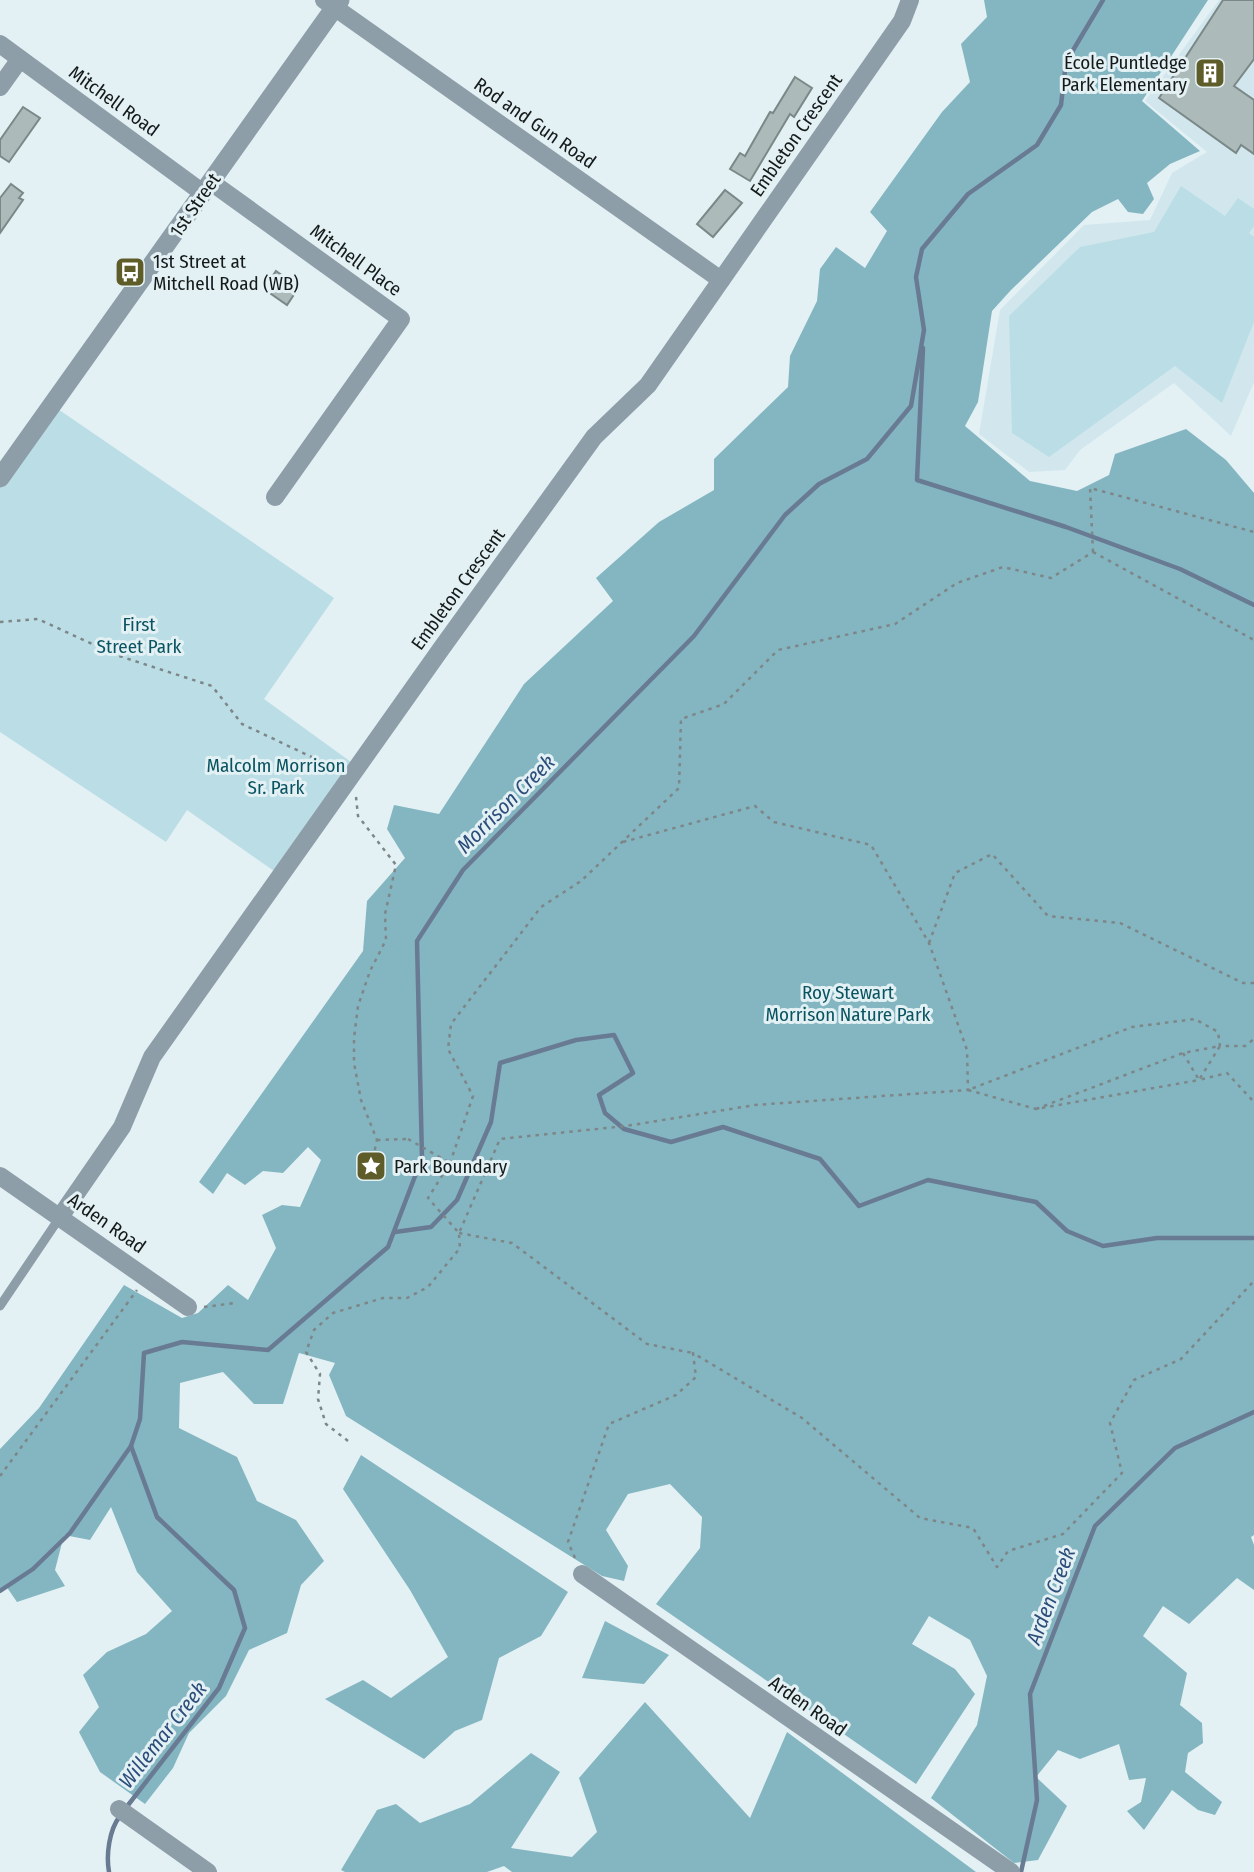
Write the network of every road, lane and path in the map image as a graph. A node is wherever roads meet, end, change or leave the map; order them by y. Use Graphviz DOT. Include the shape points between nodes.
graph roads {
  1 [pos="910,0"];
  2 [pos="333,3"];
  3 [pos="0,44"];
  4 [pos="20,59"];
  5 [pos="0,87"];
  6 [pos="207,187"];
  7 [pos="721,280"];
  8 [pos="2,471"];
  9 [pos="275,497"];
  10 [pos="1254,532"];
  11 [pos="1093,552"];
  12 [pos="0,622"];
  13 [pos="1254,640"];
  14 [pos="352,776"];
  15 [pos="623,842"];
  16 [pos="929,943"];
  17 [pos="1254,983"];
  18 [pos="1254,1039"];
  19 [pos="1220,1046"];
  20 [pos="1183,1053"];
  21 [pos="1199,1080"];
  22 [pos="968,1090"];
  23 [pos="1254,1102"];
  24 [pos="1036,1109"];
  25 [pos="377,1140"];
  26 [pos="450,1163"];
  27 [pos="371,1167"];
  28 [pos="0,1176"];
  29 [pos="60,1217"];
  30 [pos="459,1233"];
  31 [pos="147,1276"];
  32 [pos="1254,1281"];
  33 [pos="235,1303"];
  34 [pos="1,1304"];
  35 [pos="188,1307"];
  36 [pos="693,1353"];
  37 [pos="348,1441"];
  38 [pos="0,1476"];
  39 [pos="582,1574"];
  40 [pos="119,1809"];
  41 [pos="208,1872"];
  42 [pos="1011,1872"];
  1 -- 7 [label="street, Embleton Crescent" via="902,21"];
  2 -- 6 [label="street, 1st Street"];
  2 -- 7 [label="street, Rod and Gun Road"];
  3 -- 4 [label="street, Mitchell Road"];
  4 -- 5 [label="street"];
  4 -- 6 [label="street, Mitchell Road"];
  6 -- 8 [label="street, 1st Street"];
  6 -- 9 [label="street, Mitchell Place" via="401,318"];
  7 -- 14 [label="street, Embleton Crescent" via="648,385 594,437"];
  10 -- 11 [label="path" via="1090,488"];
  11 -- 13 [label="path"];
  11 -- 15 [label="path" via="1051,578 1003,567 957,583 895,624 778,650 724,704 681,719 679,789"];
  12 -- 14 [label="path" via="38,619 116,655 212,686 242,724"];
  14 -- 25 [label="path" via="358,816 396,865 385,914 386,940 358,1006 354,1038 361,1100"];
  14 -- 29 [label="street, Embleton Crescent" via="152,1057 122,1127"];
  15 -- 16 [label="path" via="755,806 774,822 871,845"];
  15 -- 26 [label="path" via="581,881 541,907 451,1024 448,1049 473,1096"];
  16 -- 17 [label="path" via="955,873 992,854 1048,916 1120,923 1243,983"];
  16 -- 22 [label="path" via="967,1050"];
  18 -- 19 [label="path" via="1245,1046"];
  19 -- 20 [label="path"];
  19 -- 21 [label="path"];
  19 -- 22 [label="path" via="1219,1032 1195,1019 1132,1027"];
  20 -- 21 [label="path"];
  20 -- 24 [label="path"];
  21 -- 23 [label="path" via="1227,1073"];
  21 -- 24 [label="path"];
  22 -- 24 [label="path"];
  22 -- 30 [label="path" via="755,1105 626,1126 500,1139"];
  25 -- 26 [label="path" via="408,1139"];
  25 -- 27 [label="path"];
  26 -- 30 [label="path" via="428,1198"];
  28 -- 29 [label="street, Arden Road"];
  29 -- 31 [label="street, Arden Road"];
  29 -- 34 [label="lane"];
  30 -- 36 [label="path" via="512,1243 647,1344"];
  30 -- 37 [label="path" via="460,1248 428,1287 407,1298 383,1298 333,1313 314,1330 306,1352 320,1374 318,1399 326,1424"];
  31 -- 35 [label="street, Arden Road"];
  31 -- 38 [label="path"];
  32 -- 36 [label="path" via="1181,1359 1134,1380 1110,1423 1122,1473 1063,1534 1009,1551 997,1567 973,1528 920,1518 802,1418"];
  33 -- 35 [label="path"];
  36 -- 39 [label="path" via="696,1377 676,1395 609,1423 568,1542"];
  39 -- 42 [label="street, Arden Road"];
  40 -- 41 [label="street"];
}
